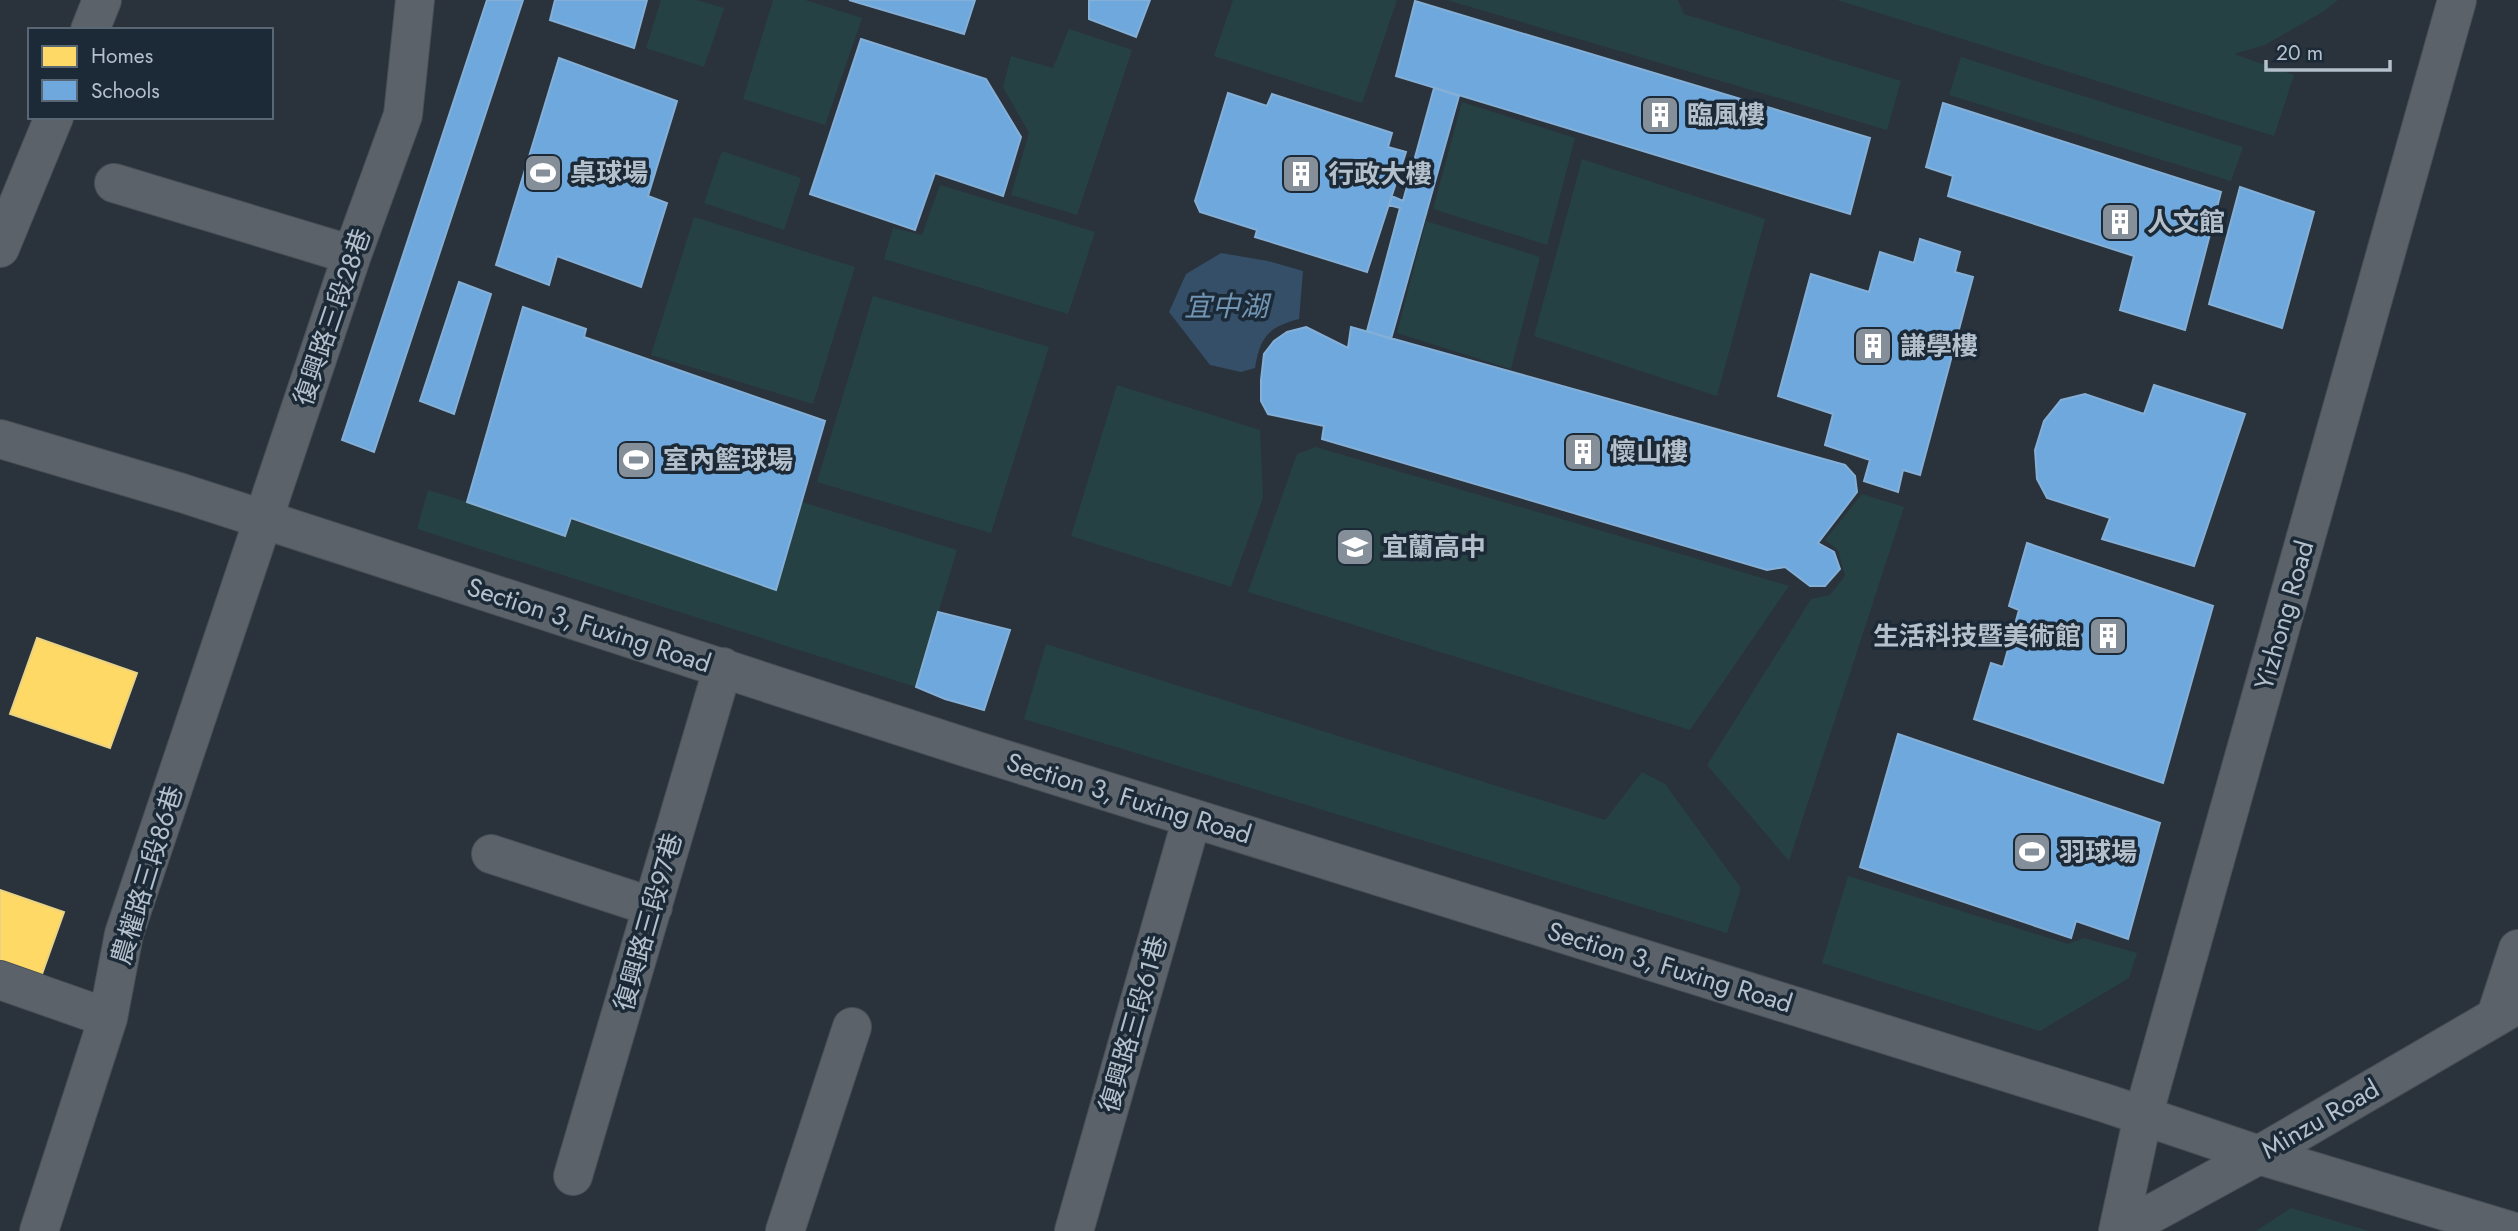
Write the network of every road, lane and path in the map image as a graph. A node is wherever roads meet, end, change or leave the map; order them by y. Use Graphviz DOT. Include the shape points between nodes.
graph roads {
  1 [pos="102,0"];
  2 [pos="415,0"];
  3 [pos="2457,0"];
  4 [pos="91,28"];
  5 [pos="53,119"];
  6 [pos="114,183"];
  7 [pos="0,248"];
  8 [pos="352,255"];
  9 [pos="0,439"];
  10 [pos="264,521"];
  11 [pos="723,667"];
  12 [pos="1192,818"];
  13 [pos="491,854"];
  14 [pos="653,907"];
  15 [pos="2518,949"];
  16 [pos="0,980"];
  17 [pos="2507,1010"];
  18 [pos="108,1018"];
  19 [pos="852,1027"];
  20 [pos="2143,1116"];
  21 [pos="2259,1155"];
  22 [pos="573,1176"];
  23 [pos="38,1231"];
  24 [pos="785,1231"];
  25 [pos="1074,1231"];
  26 [pos="2119,1231"];
  27 [pos="2511,1231"];
  1 -- 4 [label="street"];
  2 -- 8 [label="street, 復興路三段28巷" via="402,115"];
  3 -- 20 [label="street, Yizhong Road"];
  5 -- 7 [label="street"];
  6 -- 8 [label="street"];
  8 -- 10 [label="street, 復興路三段28巷"];
  9 -- 10 [label="street, Section 3, Fuxing Road"];
  10 -- 11 [label="street, Section 3, Fuxing Road"];
  10 -- 18 [label="street, 農權路三段86巷" via="124,934"];
  11 -- 12 [label="street, Section 3, Fuxing Road"];
  11 -- 14 [label="street, 復興路三段97巷"];
  12 -- 20 [label="street, Section 3, Fuxing Road"];
  12 -- 25 [label="street, 復興路三段61巷"];
  13 -- 14 [label="street"];
  14 -- 22 [label="street, 復興路三段97巷"];
  15 -- 17 [label="street"];
  16 -- 18 [label="street"];
  17 -- 21 [label="street, Minzu Road"];
  18 -- 23 [label="street, 農權路三段86巷"];
  19 -- 24 [label="street"];
  20 -- 21 [label="street, Section 3, Fuxing Road"];
  20 -- 26 [label="street, Yizhong Road"];
  21 -- 26 [label="street, Minzu Road"];
  21 -- 27 [label="street, Section 3, Fuxing Road"];
}
